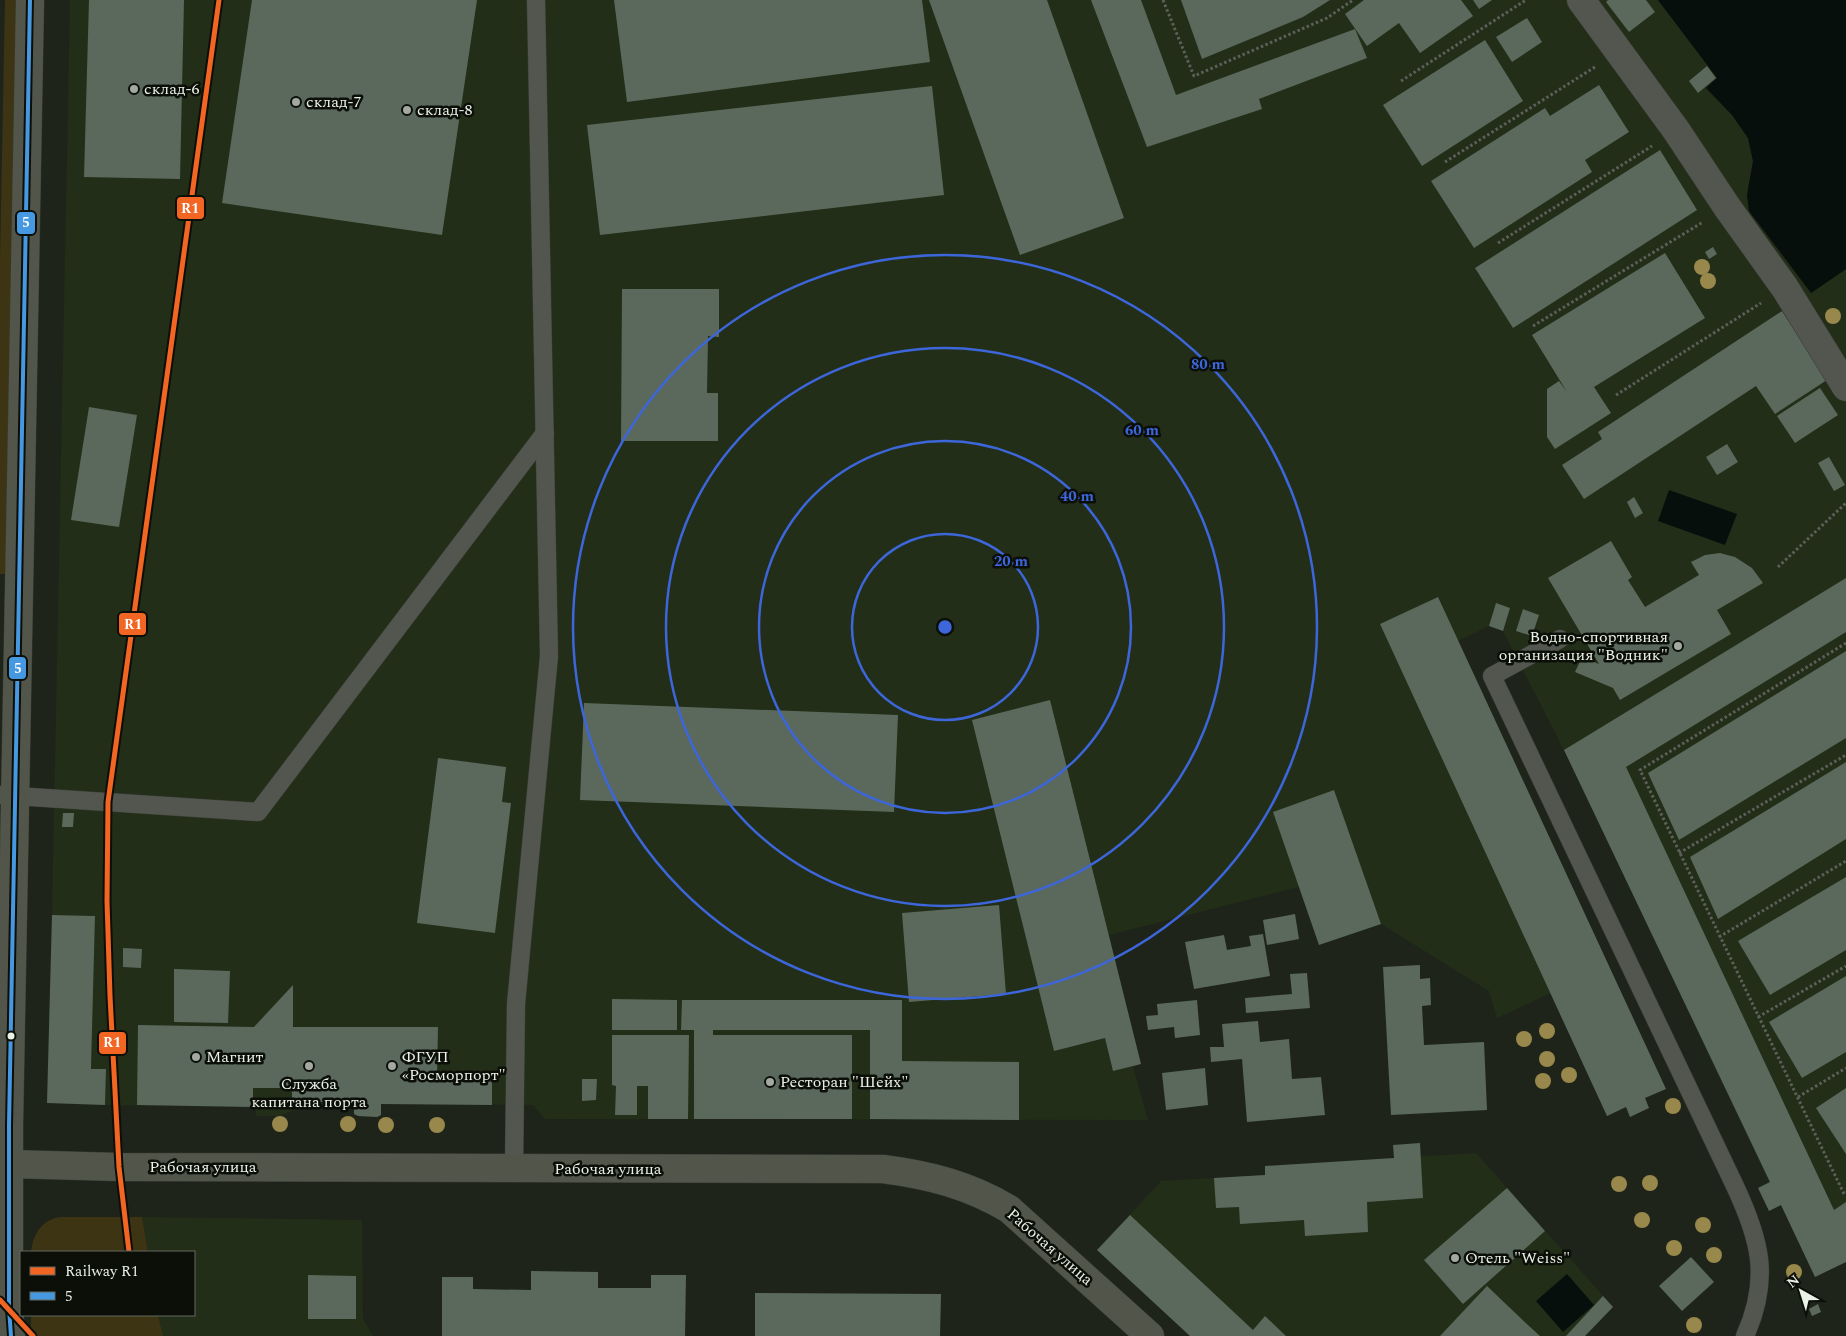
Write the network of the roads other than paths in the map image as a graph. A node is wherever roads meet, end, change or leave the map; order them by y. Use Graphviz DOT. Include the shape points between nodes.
graph roads {
  1 [pos="30,0"];
  2 [pos="536,0"];
  3 [pos="1581,0"];
  4 [pos="1846,387"];
  5 [pos="545,433"];
  6 [pos="1560,639"];
  7 [pos="8,796"];
  8 [pos="5,1039"];
  9 [pos="9,1164"];
  10 [pos="514,1168"];
  11 [pos="11,1336"];
  12 [pos="1150,1336"];
  13 [pos="1745,1336"];
  1 -- 7 [label="street"];
  2 -- 5 [label="lane"];
  3 -- 4 [label="street" via="1785,288"];
  5 -- 7 [label="lane" via="258,812"];
  5 -- 10 [label="lane" via="549,656 516,1004"];
  6 -- 13 [label="lane" via="1492,676 1754,1231 1760,1273 1759,1293"];
  7 -- 8 [label="street"];
  8 -- 9 [label="street"];
  9 -- 10 [label="street, Рабочая улица"];
  9 -- 11 [label="street"];
  10 -- 12 [label="street, Рабочая улица" via="883,1169 923,1174 988,1196 1009,1209"];
}
